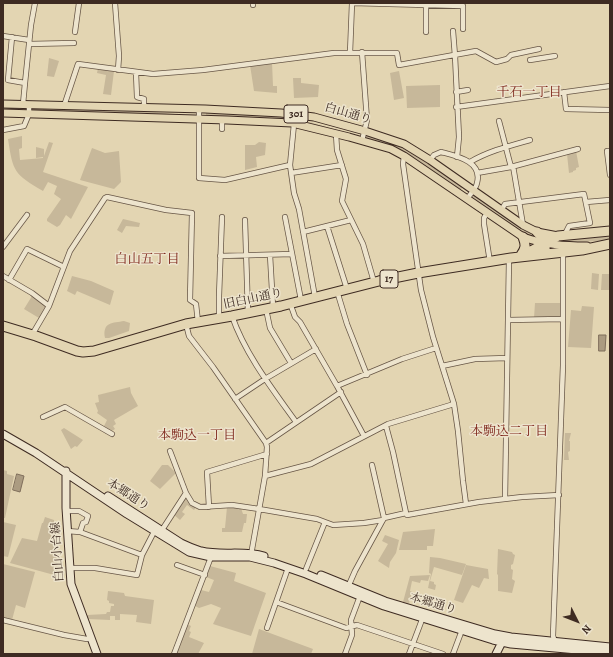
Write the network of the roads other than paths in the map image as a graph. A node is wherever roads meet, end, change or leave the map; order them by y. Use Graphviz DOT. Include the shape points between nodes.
graph roads {
  1 [pos="35,3"];
  2 [pos="79,3"];
  3 [pos="115,3"];
  4 [pos="352,3"];
  5 [pos="381,3"];
  6 [pos="449,4"];
  7 [pos="426,5"];
  8 [pos="463,29"];
  9 [pos="452,31"];
  10 [pos="75,32"];
  11 [pos="426,32"];
  12 [pos="3,36"];
  13 [pos="12,37"];
  14 [pos="29,42"];
  15 [pos="74,43"];
  16 [pos="539,49"];
  17 [pos="350,52"];
  18 [pos="362,52"];
  19 [pos="455,56"];
  20 [pos="555,56"];
  21 [pos="530,60"];
  22 [pos="118,70"];
  23 [pos="136,72"];
  24 [pos="6,80"];
  25 [pos="25,82"];
  26 [pos="610,86"];
  27 [pos="468,90"];
  28 [pos="456,92"];
  29 [pos="564,92"];
  30 [pos="3,104"];
  31 [pos="26,104"];
  32 [pos="64,106"];
  33 [pos="456,107"];
  34 [pos="144,108"];
  35 [pos="187,109"];
  36 [pos="199,109"];
  37 [pos="610,110"];
  38 [pos="3,113"];
  39 [pos="28,114"];
  40 [pos="300,115"];
  41 [pos="186,119"];
  42 [pos="198,119"];
  43 [pos="222,120"];
  44 [pos="499,121"];
  45 [pos="294,124"];
  46 [pos="222,129"];
  47 [pos="3,130"];
  48 [pos="365,131"];
  49 [pos="336,134"];
  50 [pos="530,140"];
  51 [pos="362,141"];
  52 [pos="506,147"];
  53 [pos="578,149"];
  54 [pos="610,151"];
  55 [pos="404,156"];
  56 [pos="457,157"];
  57 [pos="430,160"];
  58 [pos="470,162"];
  59 [pos="290,164"];
  60 [pos="342,165"];
  61 [pos="512,166"];
  62 [pos="291,173"];
  63 [pos="477,173"];
  64 [pos="610,175"];
  65 [pos="473,190"];
  66 [pos="467,199"];
  67 [pos="610,200"];
  68 [pos="519,202"];
  69 [pos="586,202"];
  70 [pos="502,209"];
  71 [pos="487,213"];
  72 [pos="27,215"];
  73 [pos="222,217"];
  74 [pos="285,217"];
  75 [pos="245,220"];
  76 [pos="351,220"];
  77 [pos="523,225"];
  78 [pos="327,226"];
  79 [pos="303,232"];
  80 [pos="537,232"];
  81 [pos="610,232"];
  82 [pos="523,236"];
  83 [pos="561,236"];
  84 [pos="546,244"];
  85 [pos="606,244"];
  86 [pos="3,247"];
  87 [pos="563,253"];
  88 [pos="292,254"];
  89 [pos="245,255"];
  90 [pos="270,255"];
  91 [pos="520,255"];
  92 [pos="220,256"];
  93 [pos="539,256"];
  94 [pos="510,259"];
  95 [pos="490,262"];
  96 [pos="64,267"];
  97 [pos="418,273"];
  98 [pos="3,276"];
  99 [pos="9,280"];
  100 [pos="374,282"];
  101 [pos="347,289"];
  102 [pos="337,291"];
  103 [pos="315,296"];
  104 [pos="301,300"];
  105 [pos="290,303"];
  106 [pos="49,306"];
  107 [pos="270,308"];
  108 [pos="248,313"];
  109 [pos="232,316"];
  110 [pos="219,318"];
  111 [pos="564,319"];
  112 [pos="508,320"];
  113 [pos="198,322"];
  114 [pos="186,324"];
  115 [pos="3,326"];
  116 [pos="32,335"];
  117 [pos="436,348"];
  118 [pos="316,349"];
  119 [pos="507,358"];
  120 [pos="291,363"];
  121 [pos="442,366"];
  122 [pos="366,374"];
  123 [pos="265,379"];
  124 [pos="337,386"];
  125 [pos="341,392"];
  126 [pos="234,399"];
  127 [pos="454,404"];
  128 [pos="43,417"];
  129 [pos="296,422"];
  130 [pos="386,426"];
  131 [pos="3,429"];
  132 [pos="3,434"];
  133 [pos="112,434"];
  134 [pos="364,436"];
  135 [pos="266,443"];
  136 [pos="170,451"];
  137 [pos="267,454"];
  138 [pos="372,465"];
  139 [pos="66,471"];
  140 [pos="265,476"];
  141 [pos="186,493"];
  142 [pos="559,495"];
  143 [pos="506,498"];
  144 [pos="466,504"];
  145 [pos="209,507"];
  146 [pos="260,509"];
  147 [pos="66,511"];
  148 [pos="406,513"];
  149 [pos="383,519"];
  150 [pos="325,522"];
  151 [pos="158,529"];
  152 [pos="67,531"];
  153 [pos="80,532"];
  154 [pos="142,555"];
  155 [pos="254,555"];
  156 [pos="211,557"];
  157 [pos="177,565"];
  158 [pos="70,568"];
  159 [pos="288,568"];
  160 [pos="306,569"];
  161 [pos="205,575"];
  162 [pos="347,588"];
  163 [pos="360,596"];
  164 [pos="276,602"];
  165 [pos="423,616"];
  166 [pos="3,620"];
  167 [pos="352,626"];
  168 [pos="267,628"];
  169 [pos="462,630"];
  170 [pos="91,638"];
  171 [pos="504,639"];
  172 [pos="554,641"];
  173 [pos="413,645"];
  174 [pos="610,647"];
  175 [pos="562,651"];
  176 [pos="610,653"];
  177 [pos="97,654"];
  178 [pos="174,654"];
  179 [pos="345,654"];
  180 [pos="409,654"];
  181 [pos="443,654"];
  182 [pos="453,654"];
  183 [pos="496,654"];
  1 -- 14 [label="street"];
  2 -- 10 [label="street"];
  3 -- 22 [label="street"];
  4 -- 5 [label="street"];
  4 -- 17 [label="street"];
  5 -- 7 [label="street"];
  6 -- 7 [label="street"];
  6 -- 8 [label="street" via="463,6"];
  7 -- 11 [label="street"];
  9 -- 19 [label="street"];
  12 -- 13 [label="street"];
  13 -- 14 [label="street"];
  13 -- 24 [label="street"];
  14 -- 15 [label="street"];
  14 -- 25 [label="street"];
  16 -- 19 [label="street" via="511,55 496,62 476,51"];
  17 -- 18 [label="street"];
  17 -- 23 [label="street" via="186,72"];
  18 -- 19 [label="street" via="397,53 399,65"];
  18 -- 48 [label="street" via="368,120"];
  19 -- 28 [label="street"];
  20 -- 21 [label="street"];
  22 -- 23 [label="street"];
  22 -- 32 [label="street" via="78,64"];
  23 -- 34 [label="street" via="136,97 144,99"];
  24 -- 25 [label="street"];
  25 -- 31 [label="street"];
  26 -- 29 [label="street"];
  27 -- 28 [label="street"];
  28 -- 33 [label="street"];
  29 -- 33 [label="street"];
  29 -- 37 [label="street" via="566,109"];
  30 -- 31 [label="main road, 白山通り / 301"];
  31 -- 32 [label="main road, 白山通り / 301"];
  31 -- 39 [label="street"];
  32 -- 34 [label="main road, 白山通り / 301"];
  33 -- 56 [label="street"];
  34 -- 35 [label="main road, 白山通り / 301"];
  35 -- 36 [label="main road, 白山通り / 301"];
  35 -- 41 [label="main road"];
  36 -- 40 [label="main road, 白山通り / 301"];
  36 -- 42 [label="street"];
  38 -- 39 [label="main road, 白山通り / 301"];
  39 -- 41 [label="main road, 白山通り / 301"];
  39 -- 47 [label="street" via="24,126"];
  40 -- 48 [label="main road, 白山通り / 301"];
  40 -- 49 [label="main road" via="334,126"];
  41 -- 42 [label="main road, 白山通り / 301"];
  42 -- 43 [label="main road, 白山通り / 301"];
  42 -- 59 [label="street" via="199,178 225,180"];
  43 -- 45 [label="main road, 白山通り / 301"];
  43 -- 46 [label="street"];
  44 -- 52 [label="street"];
  45 -- 49 [label="main road, 白山通り / 301"];
  45 -- 59 [label="street"];
  48 -- 51 [label="street"];
  48 -- 57 [label="main road, 白山通り / 301" via="404,144"];
  49 -- 51 [label="main road, 白山通り / 301"];
  49 -- 60 [label="street" via="337,150"];
  50 -- 52 [label="street"];
  51 -- 55 [label="main road, 白山通り / 301"];
  52 -- 58 [label="street"];
  52 -- 61 [label="street"];
  53 -- 61 [label="street"];
  54 -- 64 [label="street" via="607,151"];
  55 -- 66 [label="main road, 白山通り / 301"];
  55 -- 97 [label="street"];
  56 -- 57 [label="street" via="439,152"];
  56 -- 58 [label="street"];
  57 -- 65 [label="main road, 白山通り / 301"];
  58 -- 63 [label="street"];
  59 -- 62 [label="street"];
  60 -- 62 [label="street"];
  60 -- 76 [label="street" via="346,180 342,201"];
  61 -- 63 [label="street"];
  61 -- 68 [label="street"];
  62 -- 79 [label="street"];
  63 -- 65 [label="street" via="477,185"];
  65 -- 66 [label="street"];
  65 -- 70 [label="main road, 白山通り / 301"];
  66 -- 71 [label="main road, 白山通り / 301"];
  67 -- 69 [label="street"];
  68 -- 69 [label="street" via="584,194"];
  68 -- 70 [label="street" via="505,204"];
  68 -- 77 [label="street"];
  69 -- 83 [label="street" via="590,223 569,226"];
  70 -- 77 [label="main road, 白山通り / 301"];
  71 -- 82 [label="main road, 白山通り / 301"];
  71 -- 95 [label="street" via="484,224"];
  72 -- 86 [label="street"];
  73 -- 92 [label="street"];
  74 -- 88 [label="street"];
  75 -- 89 [label="street"];
  76 -- 78 [label="street"];
  76 -- 100 [label="street" via="363,244"];
  77 -- 80 [label="main road, 白山通り / 301"];
  78 -- 79 [label="street"];
  78 -- 101 [label="street"];
  79 -- 103 [label="street"];
  80 -- 83 [label="main road, 白山通り / 301"];
  80 -- 84 [label="highway"];
  81 -- 83 [label="highway, 白山通り / 17"];
  82 -- 84 [label="main road, 白山通り / 301"];
  82 -- 91 [label="highway" via="525,249"];
  83 -- 84 [label="highway, 17"];
  84 -- 85 [label="main road, 白山通り / 301"];
  84 -- 91 [label="highway, 17"];
  84 -- 93 [label="highway, 17"];
  85 -- 87 [label="highway, 17"];
  87 -- 93 [label="highway, 17"];
  87 -- 111 [label="street"];
  88 -- 90 [label="street"];
  88 -- 104 [label="street"];
  89 -- 90 [label="street"];
  89 -- 92 [label="street"];
  89 -- 108 [label="street"];
  90 -- 107 [label="street"];
  91 -- 94 [label="highway, 17"];
  92 -- 110 [label="street"];
  93 -- 94 [label="highway, 17"];
  94 -- 95 [label="highway, 旧白山通り / 17"];
  94 -- 112 [label="street"];
  95 -- 97 [label="highway, 旧白山通り / 17"];
  96 -- 99 [label="street" via="27,248"];
  96 -- 106 [label="street"];
  96 -- 113 [label="street" via="70,251 107,197 192,213 190,300 196,304"];
  97 -- 100 [label="highway, 旧白山通り / 17"];
  97 -- 117 [label="street"];
  98 -- 99 [label="street"];
  99 -- 106 [label="street" via="32,292"];
  100 -- 101 [label="highway, 旧白山通り / 17"];
  101 -- 102 [label="highway, 旧白山通り / 17"];
  102 -- 103 [label="highway, 旧白山通り / 17"];
  102 -- 122 [label="street"];
  103 -- 104 [label="highway, 旧白山通り / 17"];
  104 -- 105 [label="highway, 旧白山通り / 17"];
  105 -- 107 [label="highway, 旧白山通り / 17"];
  105 -- 118 [label="street"];
  106 -- 116 [label="street"];
  107 -- 108 [label="highway, 旧白山通り / 17"];
  107 -- 120 [label="street" via="270,328"];
  108 -- 109 [label="highway, 旧白山通り / 17"];
  109 -- 110 [label="highway, 旧白山通り / 17"];
  109 -- 123 [label="street" via="237,332"];
  110 -- 113 [label="highway, 旧白山通り / 17"];
  111 -- 112 [label="street"];
  111 -- 142 [label="street"];
  112 -- 119 [label="street"];
  113 -- 114 [label="highway, 旧白山通り / 17"];
  114 -- 116 [label="highway, 旧白山通り / 17" via="101,350 83,352"];
  114 -- 126 [label="street" via="189,336"];
  115 -- 116 [label="highway, 旧白山通り / 17"];
  117 -- 121 [label="street"];
  117 -- 122 [label="street"];
  118 -- 120 [label="street"];
  118 -- 124 [label="street"];
  119 -- 121 [label="street" via="475,359"];
  119 -- 143 [label="street"];
  120 -- 123 [label="street"];
  121 -- 127 [label="street"];
  122 -- 124 [label="street"];
  123 -- 126 [label="street"];
  123 -- 129 [label="street"];
  124 -- 125 [label="street"];
  125 -- 129 [label="street"];
  125 -- 134 [label="street"];
  126 -- 135 [label="street"];
  127 -- 130 [label="street"];
  127 -- 144 [label="street"];
  128 -- 133 [label="street" via="65,407"];
  129 -- 135 [label="street"];
  130 -- 134 [label="street"];
  130 -- 148 [label="street"];
  131 -- 139 [label="main road, 本郷通り"];
  132 -- 139 [label="main road, 本郷通り"];
  134 -- 140 [label="street" via="311,464"];
  135 -- 137 [label="street"];
  136 -- 141 [label="street"];
  137 -- 140 [label="street"];
  137 -- 145 [label="street" via="207,472"];
  138 -- 149 [label="street"];
  139 -- 147 [label="main road, 白山小台線"];
  139 -- 151 [label="main road, 本郷通り"];
  140 -- 146 [label="street"];
  141 -- 145 [label="street" via="192,503 200,507"];
  141 -- 151 [label="street"];
  142 -- 143 [label="street"];
  142 -- 172 [label="street"];
  143 -- 144 [label="street"];
  144 -- 148 [label="street" via="407,515"];
  145 -- 146 [label="street" via="232,505"];
  146 -- 150 [label="street"];
  146 -- 155 [label="street"];
  147 -- 152 [label="main road, 白山小台線"];
  147 -- 153 [label="street" via="79,511 88,516"];
  148 -- 149 [label="street"];
  149 -- 150 [label="street" via="333,525"];
  149 -- 162 [label="street"];
  150 -- 160 [label="street"];
  151 -- 154 [label="street"];
  151 -- 155 [label="main road, 本郷通り" via="181,543 202,551"];
  151 -- 156 [label="main road, 本郷通り" via="189,552"];
  152 -- 153 [label="street"];
  152 -- 158 [label="main road, 白山小台線"];
  153 -- 154 [label="street"];
  154 -- 158 [label="street" via="137,575 95,568"];
  155 -- 156 [label="main road, 本郷通り"];
  155 -- 159 [label="main road, 本郷通り"];
  155 -- 160 [label="main road, 本郷通り"];
  156 -- 161 [label="street"];
  157 -- 161 [label="street"];
  158 -- 170 [label="main road, 白山小台線" via="72,587"];
  159 -- 162 [label="main road, 本郷通り"];
  159 -- 164 [label="street"];
  160 -- 162 [label="main road, 本郷通り"];
  161 -- 178 [label="street"];
  162 -- 163 [label="main road, 本郷通り"];
  162 -- 165 [label="main road, 本郷通り"];
  163 -- 165 [label="main road, 本郷通り" via="394,610"];
  163 -- 167 [label="street" via="351,620"];
  164 -- 167 [label="street" via="346,628"];
  164 -- 168 [label="street"];
  165 -- 169 [label="main road, 本郷通り"];
  165 -- 171 [label="main road, 本郷通り"];
  165 -- 173 [label="street"];
  166 -- 170 [label="street" via="64,635"];
  167 -- 173 [label="street"];
  167 -- 179 [label="street" via="352,635"];
  169 -- 171 [label="main road, 本郷通り"];
  169 -- 182 [label="street"];
  170 -- 177 [label="main road, 白山小台線"];
  171 -- 172 [label="main road, 本郷通り"];
  171 -- 175 [label="main road, 本郷通り"];
  171 -- 183 [label="main road"];
  172 -- 174 [label="main road, 本郷通り"];
  172 -- 175 [label="street"];
  173 -- 180 [label="street"];
  173 -- 181 [label="street"];
  175 -- 176 [label="main road, 本郷通り"];
}
